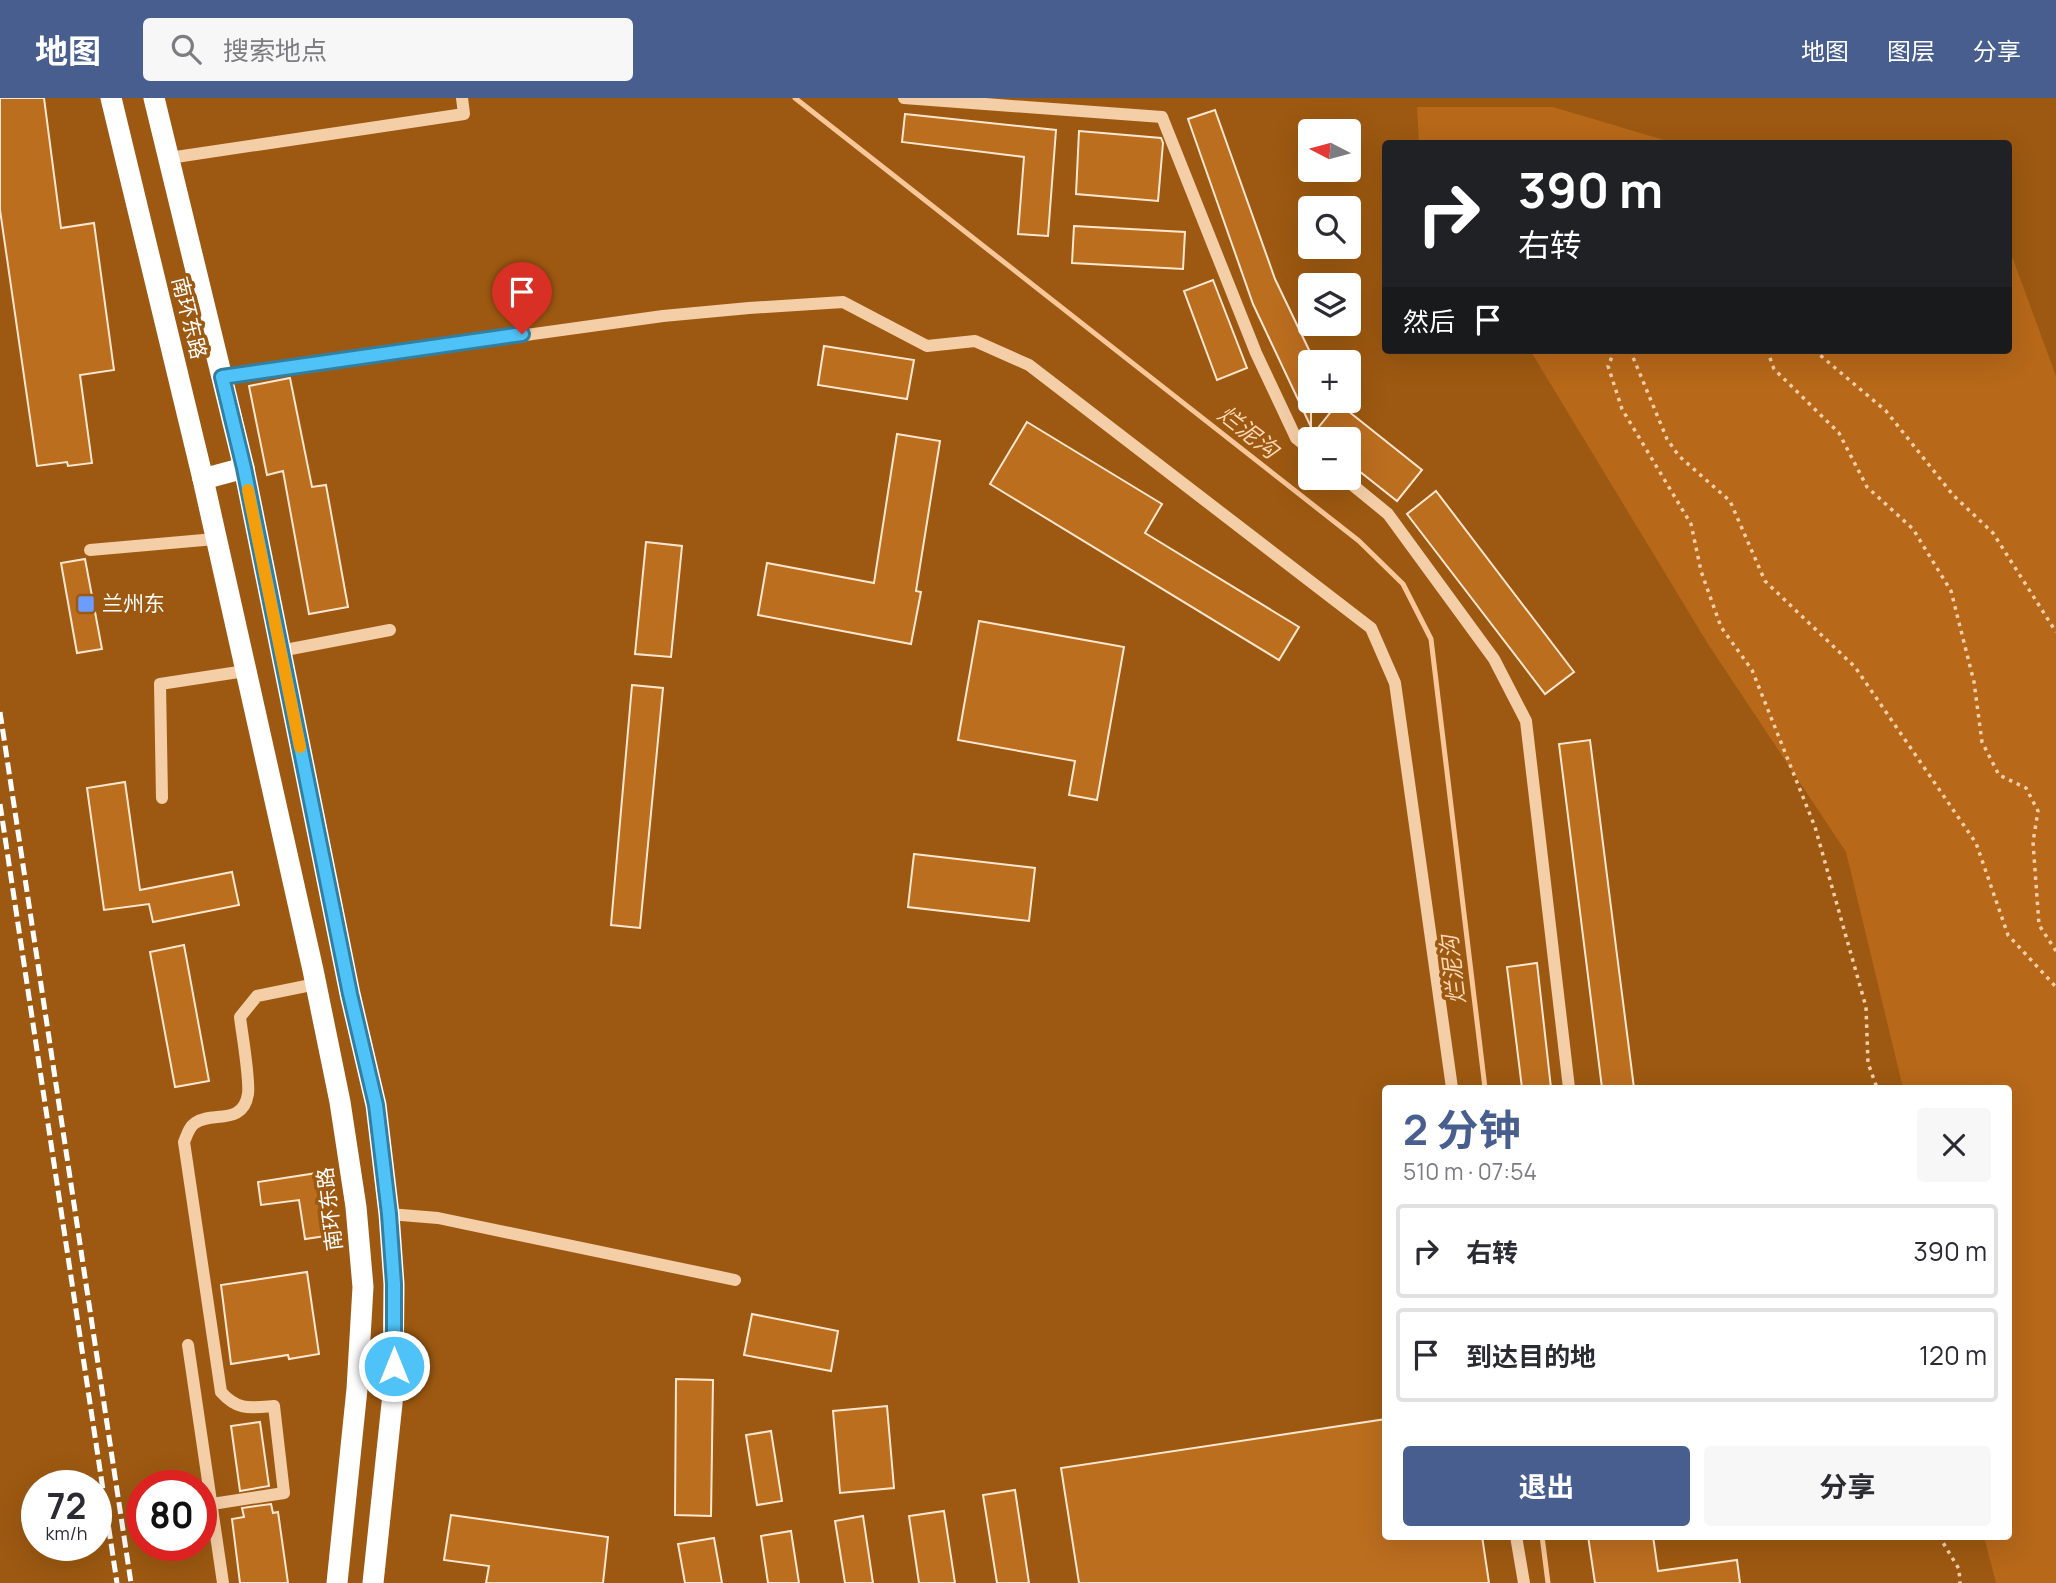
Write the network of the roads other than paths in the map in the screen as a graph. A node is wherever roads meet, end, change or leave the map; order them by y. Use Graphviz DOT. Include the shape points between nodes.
graph roads {
  1 [pos="111,98"];
  2 [pos="155,98"];
  3 [pos="462,98"];
  4 [pos="904,98"];
  5 [pos="169,158"];
  6 [pos="222,377"];
  7 [pos="1298,440"];
  8 [pos="244,468"];
  9 [pos="203,479"];
  10 [pos="1359,490"];
  11 [pos="215,539"];
  12 [pos="90,550"];
  13 [pos="390,630"];
  14 [pos="280,650"];
  15 [pos="245,671"];
  16 [pos="162,797"];
  17 [pos="316,984"];
  18 [pos="1452,1085"];
  19 [pos="1569,1085"];
  20 [pos="389,1214"];
  21 [pos="735,1280"];
  22 [pos="188,1345"];
  23 [pos="207,1470"];
  24 [pos="217,1503"];
  25 [pos="217,1540"];
  26 [pos="1517,1540"];
  27 [pos="223,1583"];
  28 [pos="337,1583"];
  29 [pos="373,1583"];
  30 [pos="1524,1583"];
  1 -- 9 [label="highway, 南环东路"];
  2 -- 5 [label="highway, 南环东路"];
  3 -- 5 [label="lane" via="464,114"];
  4 -- 7 [label="lane" via="1162,117 1256,353"];
  5 -- 6 [label="highway, 南环东路"];
  6 -- 8 [label="highway, 南环东路"];
  6 -- 18 [label="lane" via="663,316 843,302 927,346 975,341 1029,365 1371,628 1395,683"];
  8 -- 9 [label="highway"];
  8 -- 14 [label="highway, 南环东路"];
  9 -- 11 [label="highway, 南环东路"];
  10 -- 19 [label="lane" via="1388,514 1494,659 1526,721"];
  11 -- 12 [label="lane"];
  11 -- 15 [label="highway, 南环东路"];
  13 -- 14 [label="lane"];
  14 -- 20 [label="highway, 南环东路" via="376,1105"];
  15 -- 16 [label="lane" via="160,684"];
  15 -- 17 [label="highway, 南环东路"];
  17 -- 24 [label="lane" via="257,996 248,1006 240,1017 248,1093 242,1108 229,1116 196,1121 184,1142 221,1392 244,1408 274,1406 284,1493"];
  17 -- 28 [label="highway, 南环东路" via="340,1102 363,1287"];
  20 -- 21 [label="lane" via="438,1218"];
  20 -- 29 [label="highway, 南环东路" via="393,1394"];
  22 -- 23 [label="lane"];
  25 -- 27 [label="lane"];
  26 -- 30 [label="lane"];
}
